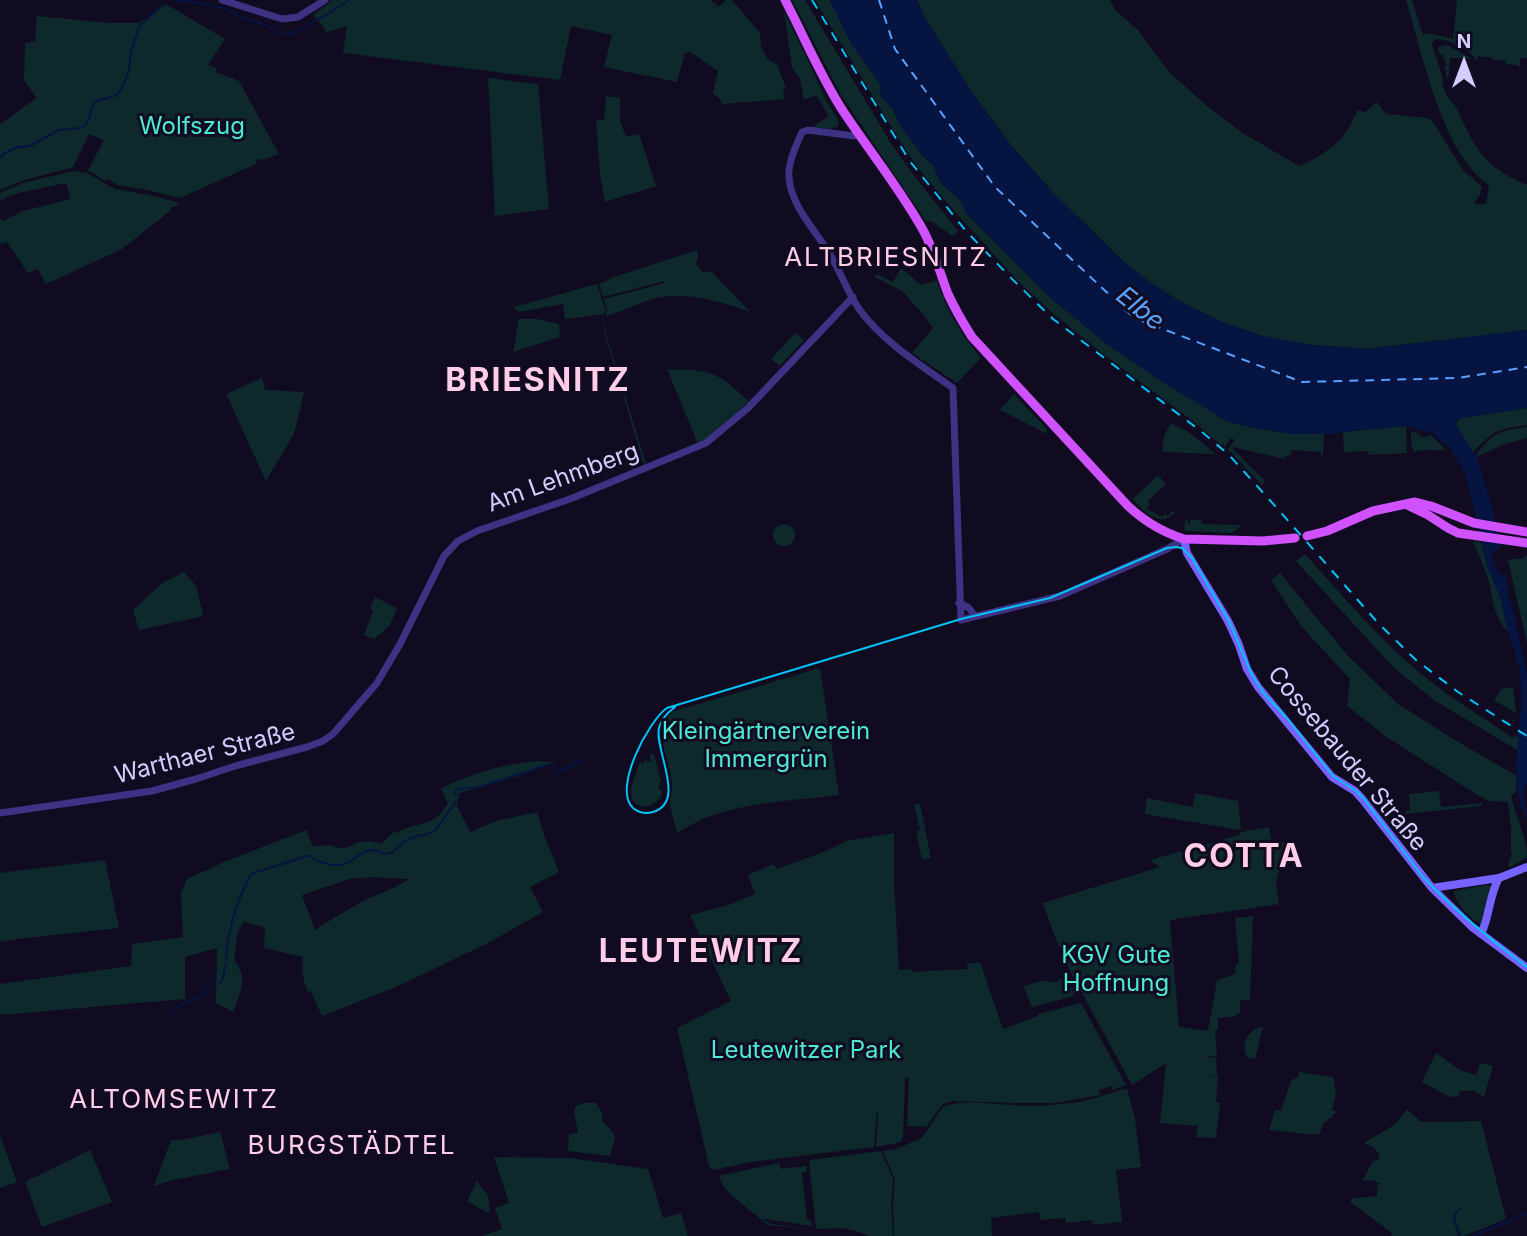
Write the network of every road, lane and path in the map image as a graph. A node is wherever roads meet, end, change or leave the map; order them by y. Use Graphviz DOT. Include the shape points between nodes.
graph roads {
  1 [pos="222,0"];
  2 [pos="324,0"];
  3 [pos="785,0"];
  4 [pos="845,113"];
  5 [pos="834,134"];
  6 [pos="859,134"];
  7 [pos="853,297"];
  8 [pos="1405,504"];
  9 [pos="1527,532"];
  10 [pos="1307,536"];
  11 [pos="1295,538"];
  12 [pos="1184,539"];
  13 [pos="1527,543"];
  14 [pos="959,603"];
  15 [pos="975,616"];
  16 [pos="332,734"];
  17 [pos="0,813"];
  18 [pos="1527,867"];
  19 [pos="1499,878"];
  20 [pos="1432,888"];
  21 [pos="1481,934"];
  22 [pos="1527,968"];
  1 -- 2 [label="street" via="282,19 298,17"];
  3 -- 4 [label="main road"];
  4 -- 5 [label="street" via="843,128"];
  4 -- 6 [label="main road"];
  5 -- 6 [label="street"];
  5 -- 7 [label="street" via="802,132 788,176 801,211"];
  6 -- 12 [label="main road" via="923,230 957,314 972,337 1128,506 1146,521"];
  7 -- 14 [label="street" via="866,318 893,344 953,388"];
  7 -- 16 [label="street, Am Lehmberg" via="748,408 706,443 477,531 453,545 440,561 377,682"];
  8 -- 9 [label="main road" via="1419,502 1474,523"];
  8 -- 10 [label="main road"];
  8 -- 13 [label="main road" via="1458,533"];
  11 -- 12 [label="main road"];
  12 -- 15 [label="street" via="1060,596"];
  12 -- 20 [label="main road, Cossebauder Straße" via="1258,687 1332,777 1359,795"];
  14 -- 15 [label="street"];
  14 -- 15 [label="street" via="961,620"];
  16 -- 17 [label="street, Warthaer Straße" via="316,745 152,791"];
  18 -- 19 [label="main road"];
  19 -- 20 [label="main road"];
  19 -- 21 [label="main road"];
  20 -- 21 [label="main road, Cossebauder Straße"];
  21 -- 22 [label="main road, Cossebauder Straße"];
}
